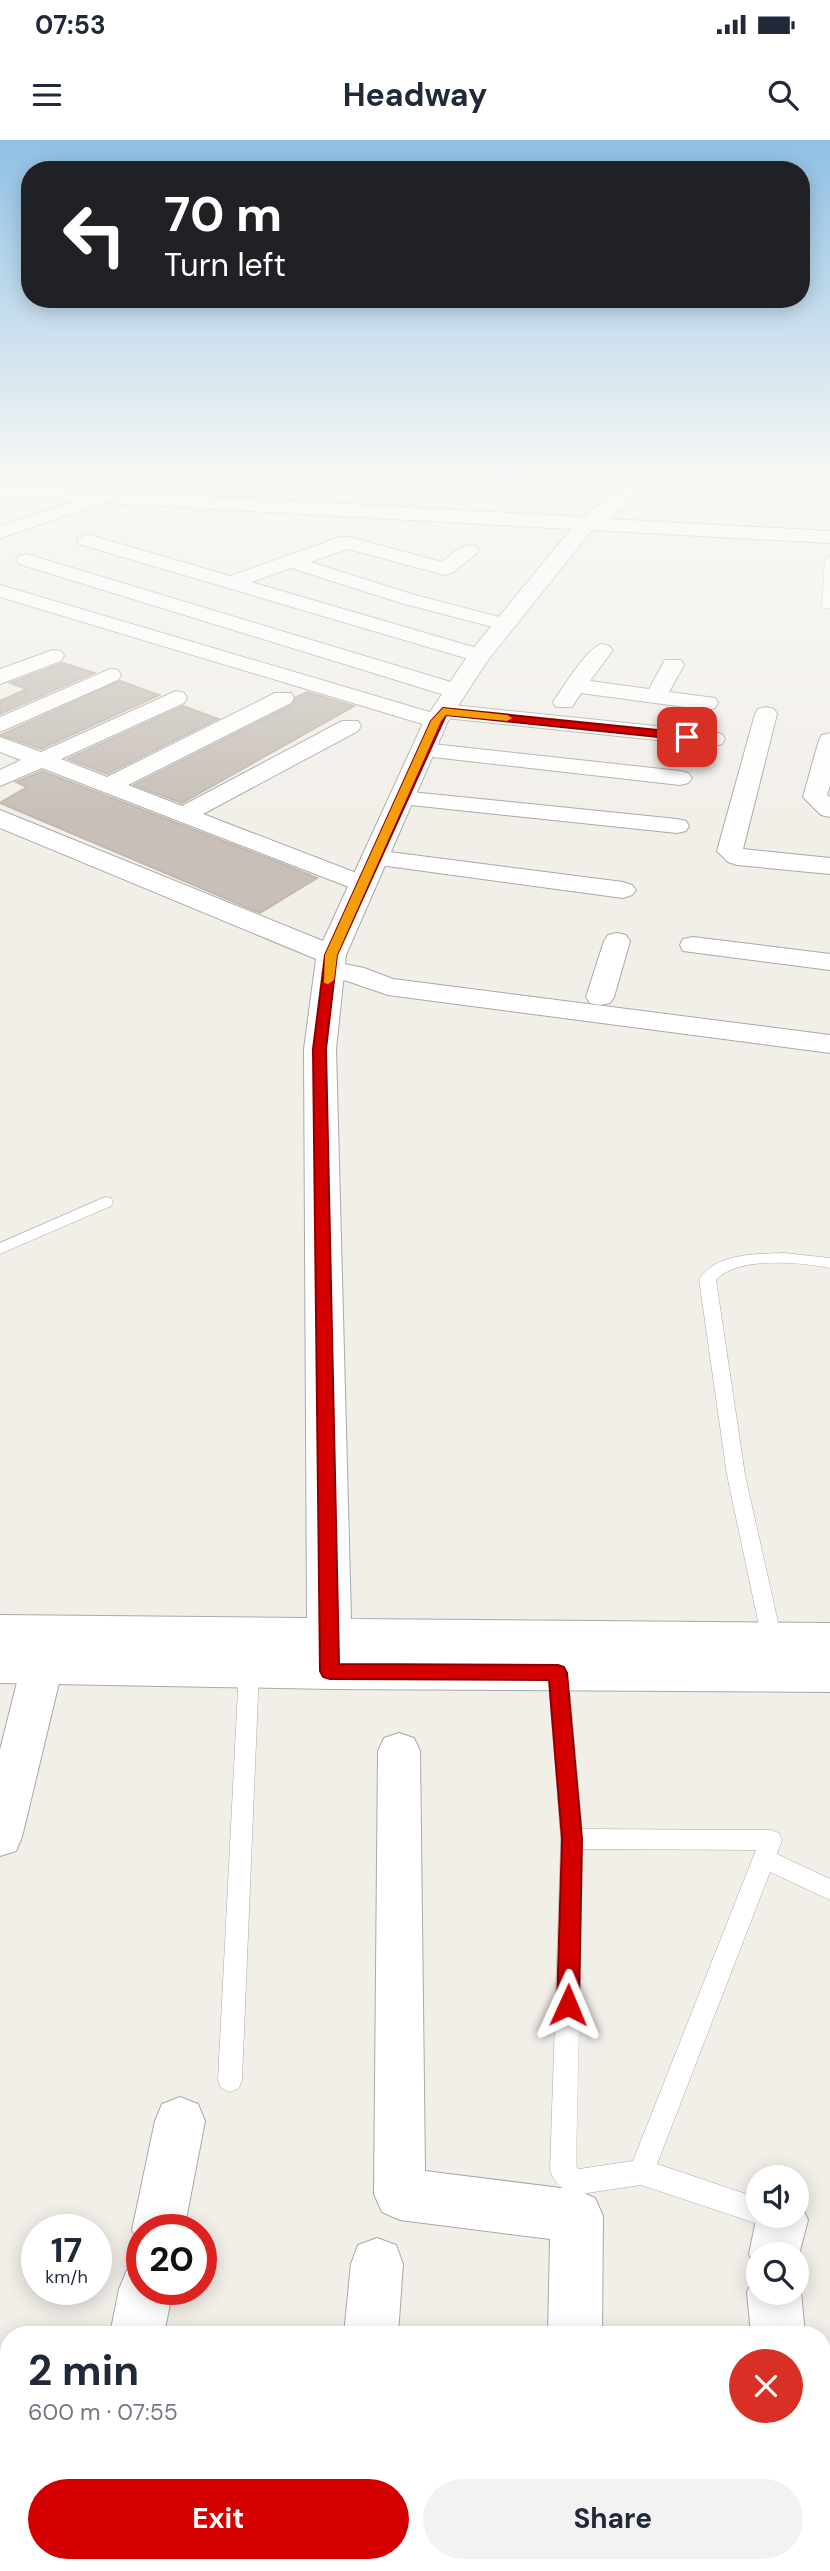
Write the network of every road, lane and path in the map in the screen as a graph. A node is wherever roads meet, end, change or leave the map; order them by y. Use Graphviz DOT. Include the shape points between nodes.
graph roads {
  1 [pos="94,588"];
  2 [pos="248,588"];
  3 [pos="375,588"];
  4 [pos="534,588"];
  5 [pos="828,588"];
  6 [pos="0,592"];
  7 [pos="827,606"];
  8 [pos="504,624"];
  9 [pos="602,649"];
  10 [pos="53,656"];
  11 [pos="479,656"];
  12 [pos="673,665"];
  13 [pos="110,675"];
  14 [pos="0,677"];
  15 [pos="575,686"];
  16 [pos="656,696"];
  17 [pos="176,698"];
  18 [pos="282,698"];
  19 [pos="707,703"];
  20 [pos="445,708"];
  21 [pos="766,714"];
  22 [pos="551,722"];
  23 [pos="0,725"];
  24 [pos="349,726"];
  25 [pos="714,739"];
  26 [pos="830,740"];
  27 [pos="0,744"];
  28 [pos="423,750"];
  29 [pos="42,761"];
  30 [pos="680,778"];
  31 [pos="0,779"];
  32 [pos="107,786"];
  33 [pos="401,798"];
  34 [pos="830,810"];
  35 [pos="181,816"];
  36 [pos="0,818"];
  37 [pos="677,826"];
  38 [pos="830,840"];
  39 [pos="828,866"];
  40 [pos="369,871"];
  41 [pos="623,890"];
  42 [pos="617,941"];
  43 [pos="692,945"];
  44 [pos="830,962"];
  45 [pos="338,966"];
  46 [pos="600,996"];
  47 [pos="678,1016"];
  48 [pos="830,1027"];
  49 [pos="830,1044"];
  50 [pos="105,1202"];
  51 [pos="0,1249"];
  52 [pos="830,1263"];
  53 [pos="0,1633"];
  54 [pos="772,1640"];
  55 [pos="830,1641"];
  56 [pos="328,1654"];
  57 [pos="21,1666"];
  58 [pos="248,1670"];
  59 [pos="558,1673"];
  60 [pos="830,1674"];
  61 [pos="400,1751"];
  62 [pos="0,1836"];
  63 [pos="572,1839"];
  64 [pos="764,1858"];
  65 [pos="830,1890"];
  66 [pos="230,2080"];
  67 [pos="180,2121"];
  68 [pos="641,2172"];
  69 [pos="161,2214"];
  70 [pos="746,2215"];
  71 [pos="377,2264"];
  72 [pos="143,2305"];
  73 [pos="775,2305"];
  74 [pos="139,2326"];
  75 [pos="372,2326"];
  76 [pos="575,2326"];
  77 [pos="777,2326"];
  1 -- 20 [label="street"];
  2 -- 11 [label="street"];
  3 -- 8 [label="street"];
  4 -- 8 [label="street"];
  5 -- 7 [label="lane"];
  6 -- 20 [label="street"];
  8 -- 11 [label="street"];
  9 -- 15 [label="street"];
  10 -- 14 [label="street"];
  11 -- 20 [label="street"];
  12 -- 16 [label="street"];
  13 -- 23 [label="street"];
  15 -- 16 [label="street"];
  15 -- 22 [label="street"];
  16 -- 19 [label="street"];
  17 -- 29 [label="street"];
  18 -- 32 [label="street"];
  20 -- 22 [label="street"];
  20 -- 28 [label="street"];
  21 -- 39 [label="street" via="730,851 737,857"];
  22 -- 25 [label="street"];
  24 -- 35 [label="street"];
  26 -- 34 [label="street" via="815,797"];
  27 -- 29 [label="street"];
  28 -- 30 [label="street"];
  28 -- 33 [label="street"];
  29 -- 31 [label="street"];
  29 -- 32 [label="street"];
  32 -- 35 [label="street"];
  33 -- 37 [label="street"];
  33 -- 40 [label="street"];
  35 -- 40 [label="street"];
  36 -- 45 [label="street"];
  38 -- 39 [label="street"];
  40 -- 41 [label="street"];
  40 -- 45 [label="street"];
  42 -- 46 [label="street"];
  43 -- 44 [label="street"];
  45 -- 46 [label="street"];
  45 -- 47 [label="street" via="388,987"];
  45 -- 56 [label="street" via="320,1049"];
  46 -- 47 [label="street"];
  47 -- 48 [label="street"];
  47 -- 49 [label="street"];
  50 -- 51 [label="lane"];
  52 -- 54 [label="lane" via="776,1258 723,1265 707,1279 736,1475"];
  53 -- 56 [label="street"];
  54 -- 55 [label="street"];
  54 -- 56 [label="street"];
  56 -- 58 [label="street"];
  56 -- 59 [label="street"];
  57 -- 58 [label="street"];
  57 -- 62 [label="street"];
  58 -- 66 [label="lane"];
  59 -- 60 [label="street"];
  59 -- 63 [label="lane"];
  61 -- 76 [label="street" via="400,2194 576,2216"];
  63 -- 64 [label="lane" via="771,1840"];
  63 -- 68 [label="lane" via="563,2171 574,2182"];
  64 -- 65 [label="lane"];
  64 -- 68 [label="lane"];
  67 -- 69 [label="street"];
  68 -- 70 [label="lane"];
  71 -- 75 [label="street"];
  72 -- 74 [label="street"];
  73 -- 77 [label="street"];
}
